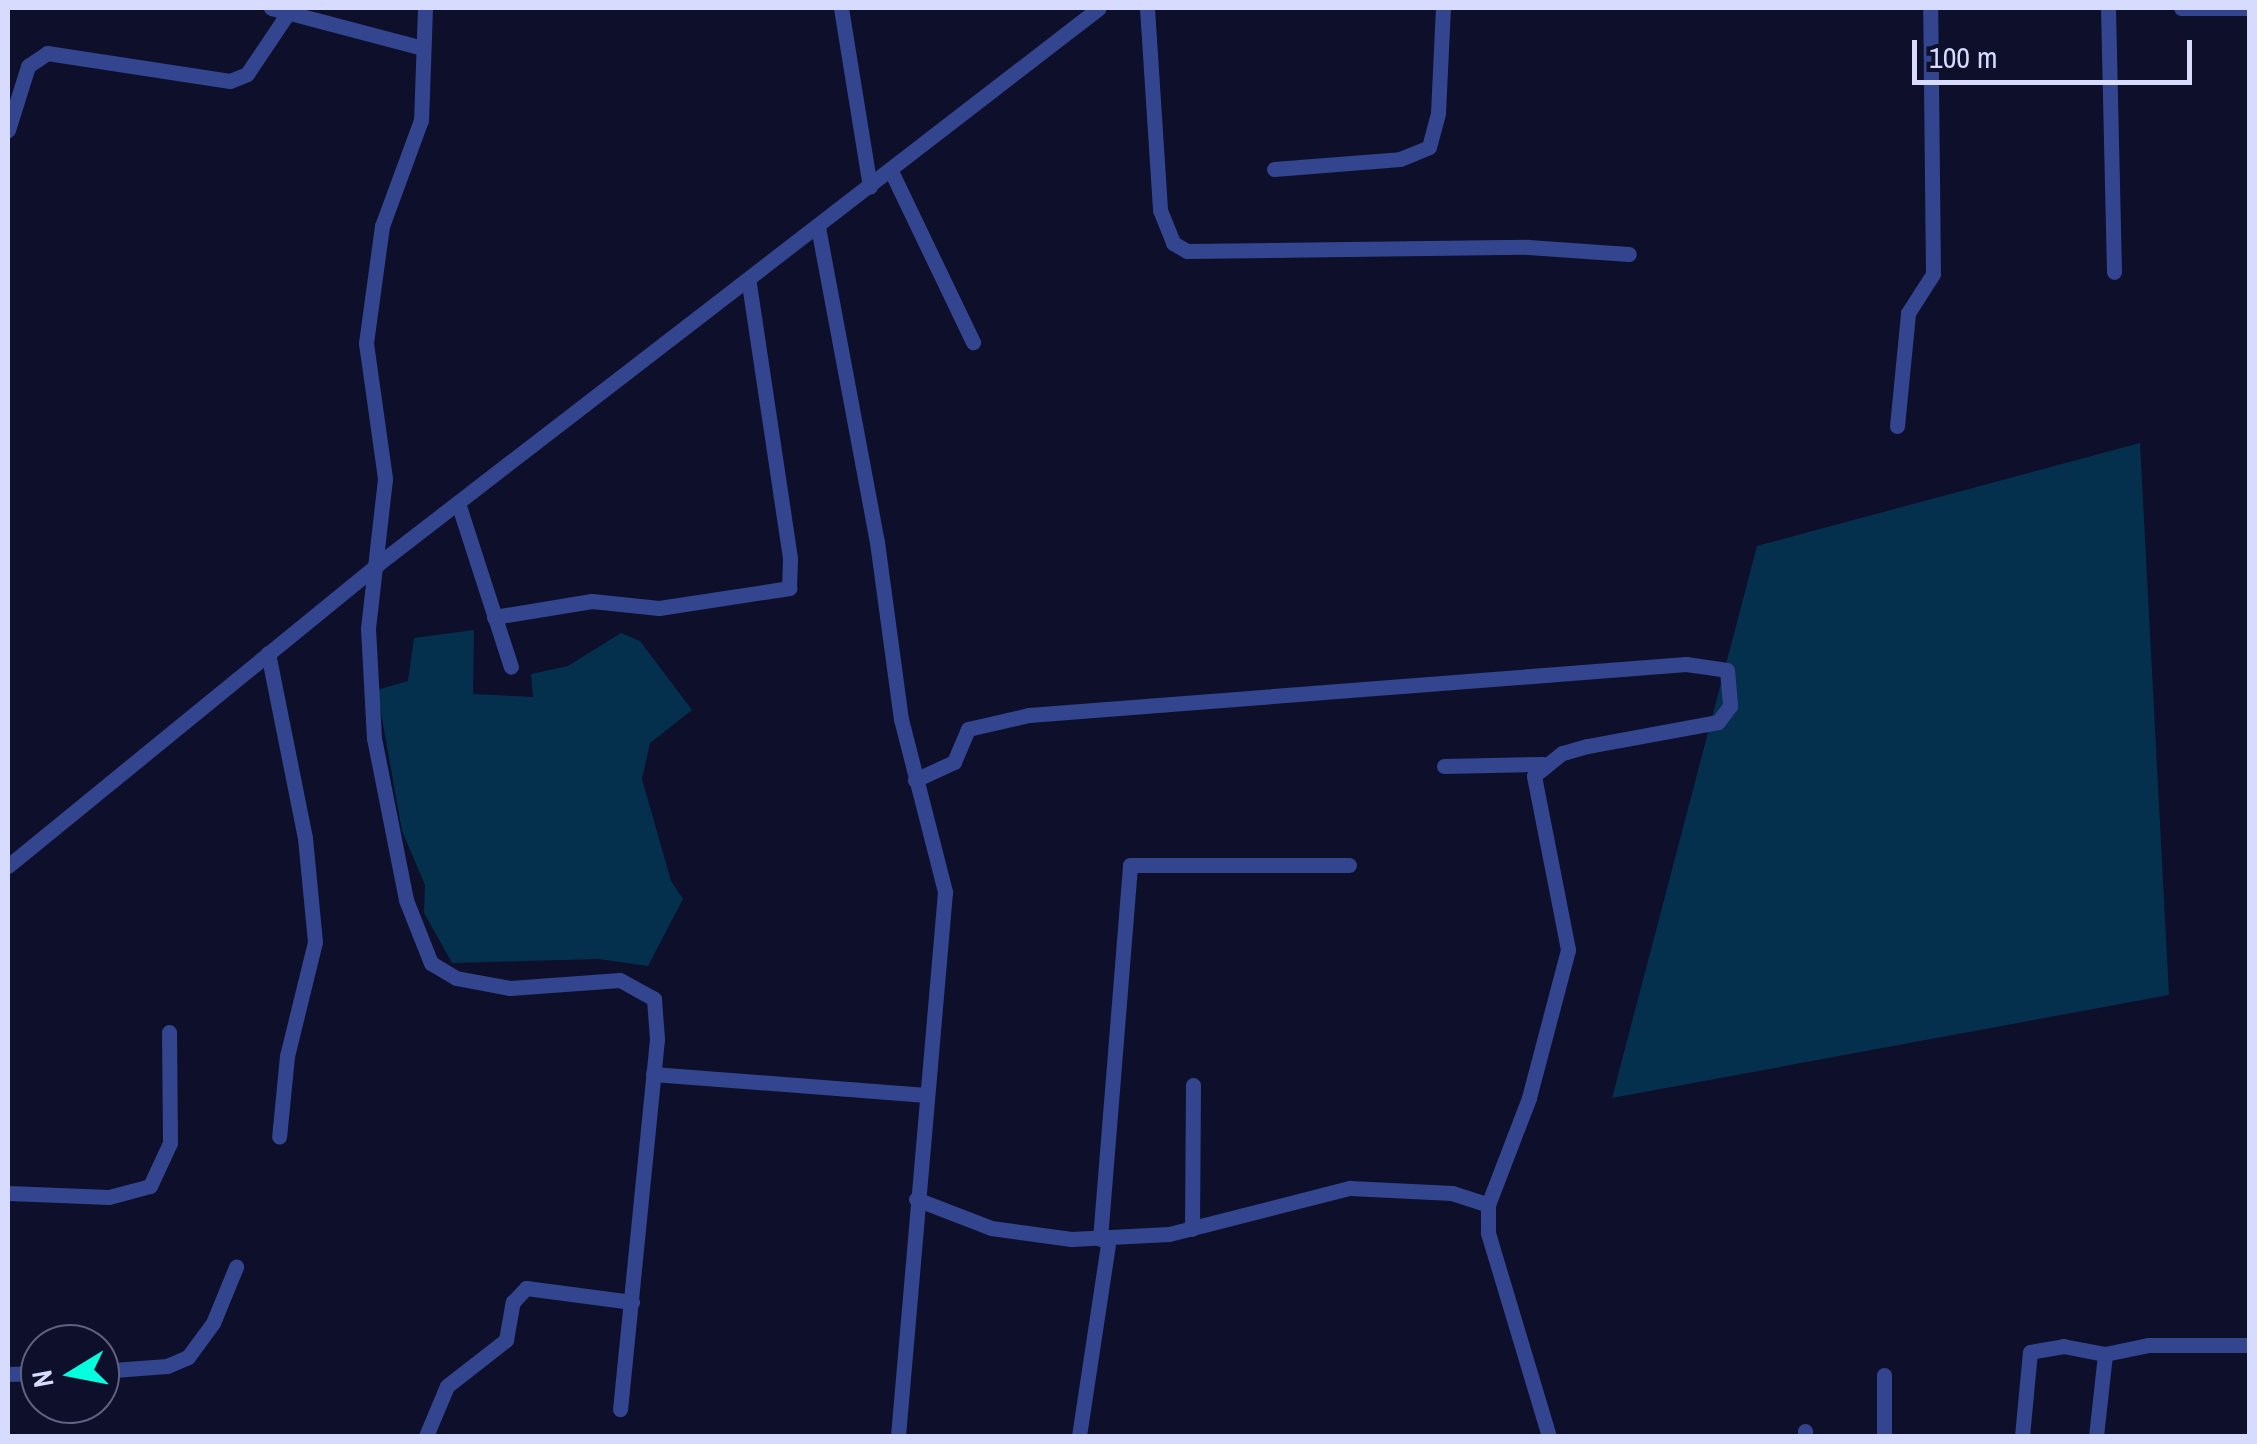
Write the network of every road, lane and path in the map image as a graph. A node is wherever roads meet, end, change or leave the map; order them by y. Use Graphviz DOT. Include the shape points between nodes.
graph roads {
  1 [pos="271,8"];
  2 [pos="424,8"];
  3 [pos="841,8"];
  4 [pos="1098,8"];
  5 [pos="1146,8"];
  6 [pos="1443,8"];
  7 [pos="1930,8"];
  8 [pos="2108,8"];
  9 [pos="2181,8"];
  10 [pos="2250,8"];
  11 [pos="288,13"];
  12 [pos="422,48"];
  13 [pos="8,130"];
  14 [pos="1274,168"];
  15 [pos="890,171"];
  16 [pos="870,187"];
  17 [pos="818,228"];
  18 [pos="1629,254"];
  19 [pos="2114,272"];
  20 [pos="748,283"];
  21 [pos="973,342"];
  22 [pos="1897,426"];
  23 [pos="458,503"];
  24 [pos="378,564"];
  25 [pos="494,617"];
  26 [pos="268,653"];
  27 [pos="511,668"];
  28 [pos="1544,764"];
  29 [pos="1444,766"];
  30 [pos="915,780"];
  31 [pos="1349,865"];
  32 [pos="8,866"];
  33 [pos="170,1032"];
  34 [pos="653,1074"];
  35 [pos="1193,1085"];
  36 [pos="926,1095"];
  37 [pos="279,1137"];
  38 [pos="8,1193"];
  39 [pos="916,1199"];
  40 [pos="1490,1200"];
  41 [pos="1192,1230"];
  42 [pos="1104,1238"];
  43 [pos="236,1267"];
  44 [pos="632,1302"];
  45 [pos="2250,1346"];
  46 [pos="2105,1354"];
  47 [pos="120,1369"];
  48 [pos="1884,1375"];
  49 [pos="620,1409"];
  50 [pos="426,1436"];
  51 [pos="898,1436"];
  52 [pos="1079,1436"];
  53 [pos="1550,1436"];
  54 [pos="1884,1436"];
  55 [pos="2022,1436"];
  56 [pos="2096,1436"];
  1 -- 11 [label="street"];
  2 -- 12 [label="street"];
  3 -- 16 [label="street"];
  4 -- 15 [label="street"];
  5 -- 18 [label="street" via="1160,210 1173,243 1187,250 1528,247"];
  6 -- 14 [label="street" via="1438,112 1428,147 1400,160"];
  7 -- 22 [label="street" via="1933,274 1908,313"];
  8 -- 19 [label="street"];
  9 -- 10 [label="street"];
  11 -- 12 [label="street"];
  11 -- 13 [label="street" via="247,74 230,81 47,53 28,66"];
  12 -- 24 [label="street" via="421,120 382,226 367,325 384,450"];
  15 -- 16 [label="street"];
  15 -- 21 [label="street"];
  16 -- 17 [label="street"];
  17 -- 20 [label="street"];
  17 -- 30 [label="street"];
  20 -- 23 [label="street"];
  20 -- 25 [label="street" via="789,588 658,608 592,600"];
  23 -- 24 [label="street"];
  23 -- 25 [label="street"];
  24 -- 26 [label="street"];
  24 -- 34 [label="street" via="368,628 374,738 416,938 431,963 470,982 510,988 620,980 646,989 658,1016"];
  25 -- 27 [label="street"];
  26 -- 32 [label="street"];
  26 -- 37 [label="street" via="305,838 315,942 287,1056"];
  28 -- 29 [label="street"];
  28 -- 30 [label="street" via="1587,746 1718,722 1730,706 1732,679 1720,666 1686,664 1047,713 975,726 963,735 954,762"];
  28 -- 40 [label="street" via="1532,791 1564,907 1568,950 1514,1140"];
  30 -- 36 [label="street" via="945,892"];
  31 -- 42 [label="street" via="1130,865"];
  33 -- 38 [label="street" via="170,1143 150,1186 109,1198"];
  34 -- 36 [label="street"];
  34 -- 44 [label="street"];
  35 -- 41 [label="street"];
  36 -- 39 [label="street"];
  39 -- 42 [label="street" via="1035,1238"];
  39 -- 51 [label="street"];
  40 -- 41 [label="street" via="1350,1188"];
  40 -- 53 [label="street" via="1494,1258"];
  41 -- 42 [label="street"];
  42 -- 52 [label="street"];
  43 -- 47 [label="street" via="213,1323 188,1357"];
  44 -- 49 [label="street"];
  44 -- 50 [label="street" via="526,1288 512,1302 506,1340 448,1386"];
  45 -- 46 [label="street" via="2149,1345"];
  46 -- 55 [label="street" via="2063,1346 2030,1352"];
  46 -- 56 [label="street"];
  48 -- 54 [label="street"];
}
